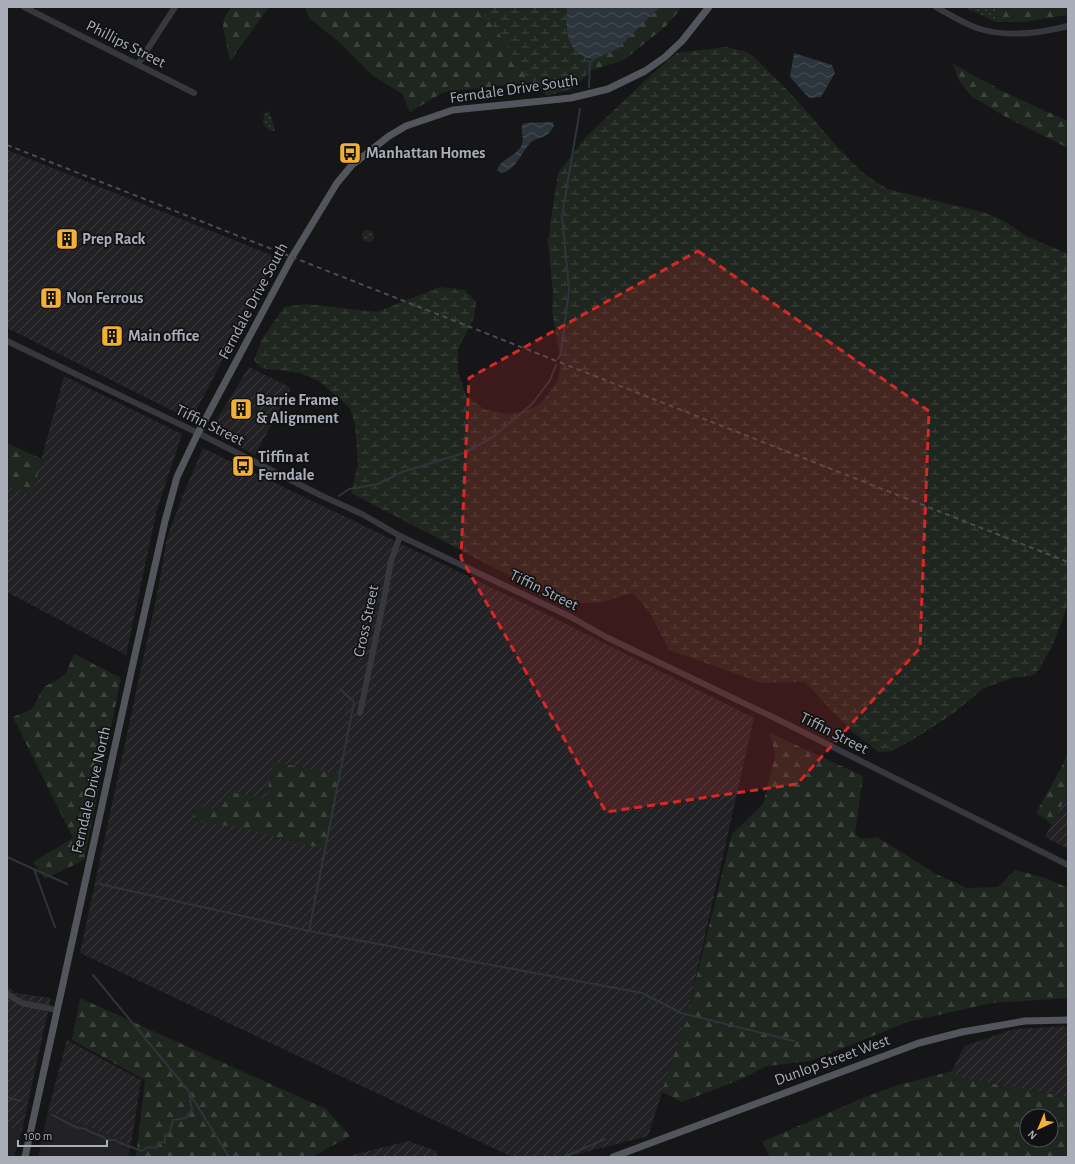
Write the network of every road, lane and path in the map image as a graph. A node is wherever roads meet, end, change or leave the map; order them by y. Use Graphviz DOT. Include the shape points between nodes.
graph roads {
  1 [pos="24,7"];
  2 [pos="175,7"];
  3 [pos="709,7"];
  4 [pos="936,7"];
  5 [pos="1068,26"];
  6 [pos="138,64"];
  7 [pos="194,93"];
  8 [pos="7,341"];
  9 [pos="198,433"];
  10 [pos="400,536"];
  11 [pos="360,713"];
  12 [pos="1068,865"];
  13 [pos="7,994"];
  14 [pos="57,1010"];
  15 [pos="1068,1020"];
  16 [pos="25,1157"];
  17 [pos="614,1157"];
  1 -- 6 [label="street, Phillips Street"];
  2 -- 6 [label="street"];
  3 -- 9 [label="main road, Ferndale Drive South" via="682,41 665,57 645,71 608,89 571,98 453,110 406,126 362,155 336,183 292,257"];
  4 -- 5 [label="street" via="980,29 998,32 1017,33"];
  6 -- 7 [label="street, Phillips Street"];
  8 -- 9 [label="street, Tiffin Street"];
  9 -- 10 [label="street, Tiffin Street" via="362,514"];
  9 -- 14 [label="main road, Ferndale Drive North" via="177,477 165,522"];
  10 -- 11 [label="street, Cross Street" via="391,561"];
  10 -- 12 [label="street, Tiffin Street" via="571,617 606,637"];
  13 -- 14 [label="street" via="22,1003"];
  14 -- 16 [label="main road, Ferndale Drive North"];
  15 -- 17 [label="main road, Dunlop Street West" via="1025,1021 962,1032 919,1043"];
}
